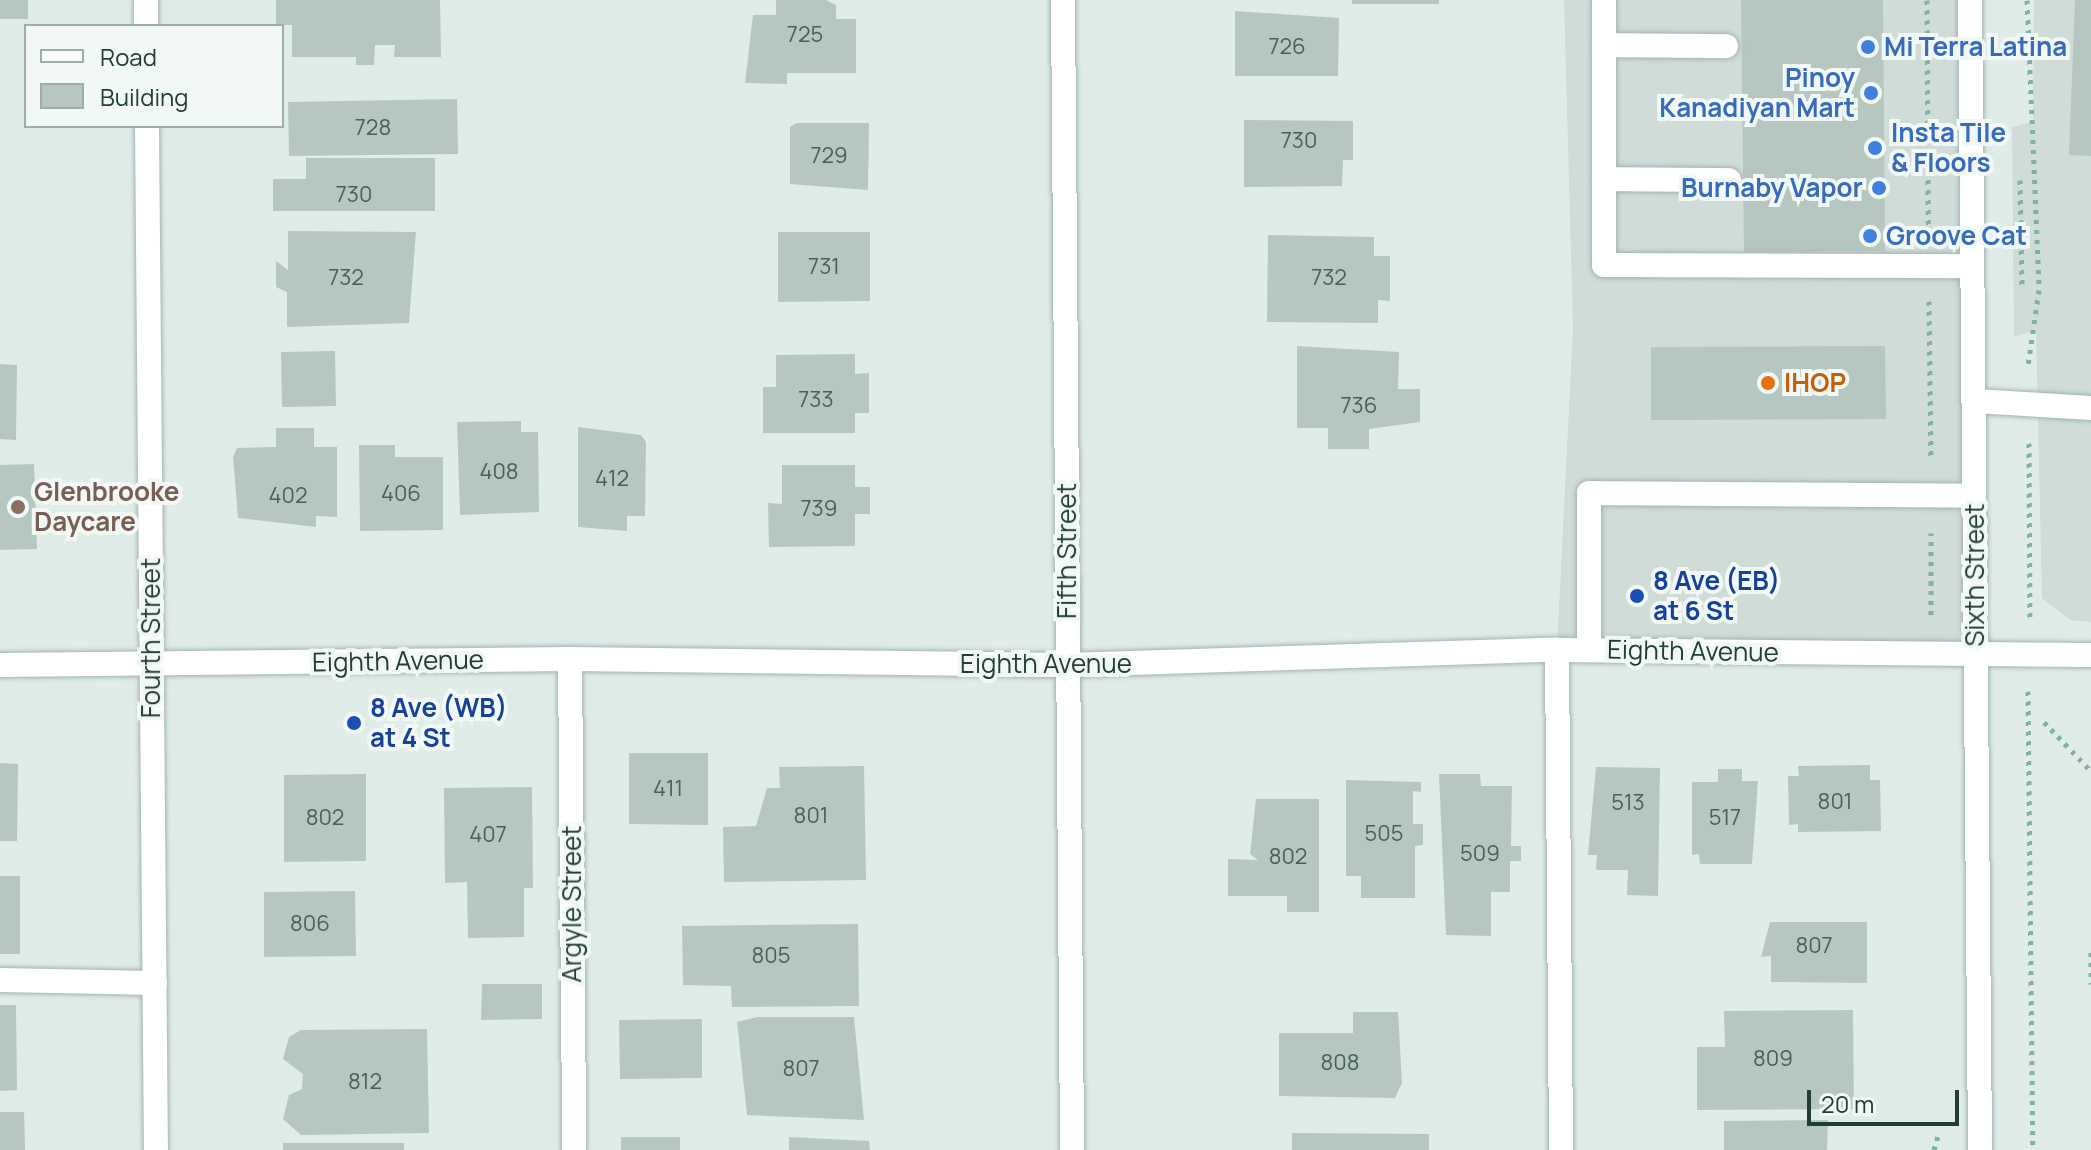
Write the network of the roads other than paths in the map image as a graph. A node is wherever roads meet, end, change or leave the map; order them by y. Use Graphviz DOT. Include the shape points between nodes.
graph roads {
  1 [pos="146,0"];
  2 [pos="1063,0"];
  3 [pos="1604,0"];
  4 [pos="1970,0"];
  5 [pos="146,24"];
  6 [pos="1604,45"];
  7 [pos="1726,46"];
  8 [pos="147,128"];
  9 [pos="1604,179"];
  10 [pos="1729,180"];
  11 [pos="1972,266"];
  12 [pos="1975,401"];
  13 [pos="2091,408"];
  14 [pos="1974,496"];
  15 [pos="1557,650"];
  16 [pos="1589,650"];
  17 [pos="2091,655"];
  18 [pos="1975,656"];
  19 [pos="570,659"];
  20 [pos="152,663"];
  21 [pos="0,665"];
  22 [pos="1067,665"];
  23 [pos="0,980"];
  24 [pos="155,983"];
  25 [pos="156,1150"];
  26 [pos="574,1150"];
  27 [pos="1072,1150"];
  28 [pos="1561,1150"];
  29 [pos="1980,1150"];
  1 -- 5 [label="street"];
  2 -- 22 [label="street, Fifth Street"];
  3 -- 6 [label="street"];
  4 -- 11 [label="street, Sixth Street"];
  6 -- 7 [label="street"];
  6 -- 9 [label="street"];
  8 -- 20 [label="street, Fourth Street"];
  9 -- 10 [label="street"];
  9 -- 11 [label="street" via="1604,265"];
  11 -- 12 [label="street, Sixth Street"];
  12 -- 13 [label="street"];
  12 -- 14 [label="street, Sixth Street"];
  14 -- 16 [label="street" via="1589,493"];
  14 -- 18 [label="street, Sixth Street"];
  15 -- 16 [label="street, Eighth Avenue"];
  15 -- 22 [label="street, Eighth Avenue"];
  15 -- 28 [label="street"];
  16 -- 18 [label="street, Eighth Avenue"];
  17 -- 18 [label="street, Eighth Avenue"];
  18 -- 29 [label="street, Sixth Street"];
  19 -- 20 [label="street, Eighth Avenue"];
  19 -- 22 [label="street, Eighth Avenue"];
  19 -- 26 [label="street, Argyle Street"];
  20 -- 21 [label="street, Eighth Avenue"];
  20 -- 24 [label="street, Fourth Street"];
  22 -- 27 [label="street, Fifth Street"];
  23 -- 24 [label="street"];
  24 -- 25 [label="street, Fourth Street"];
}
